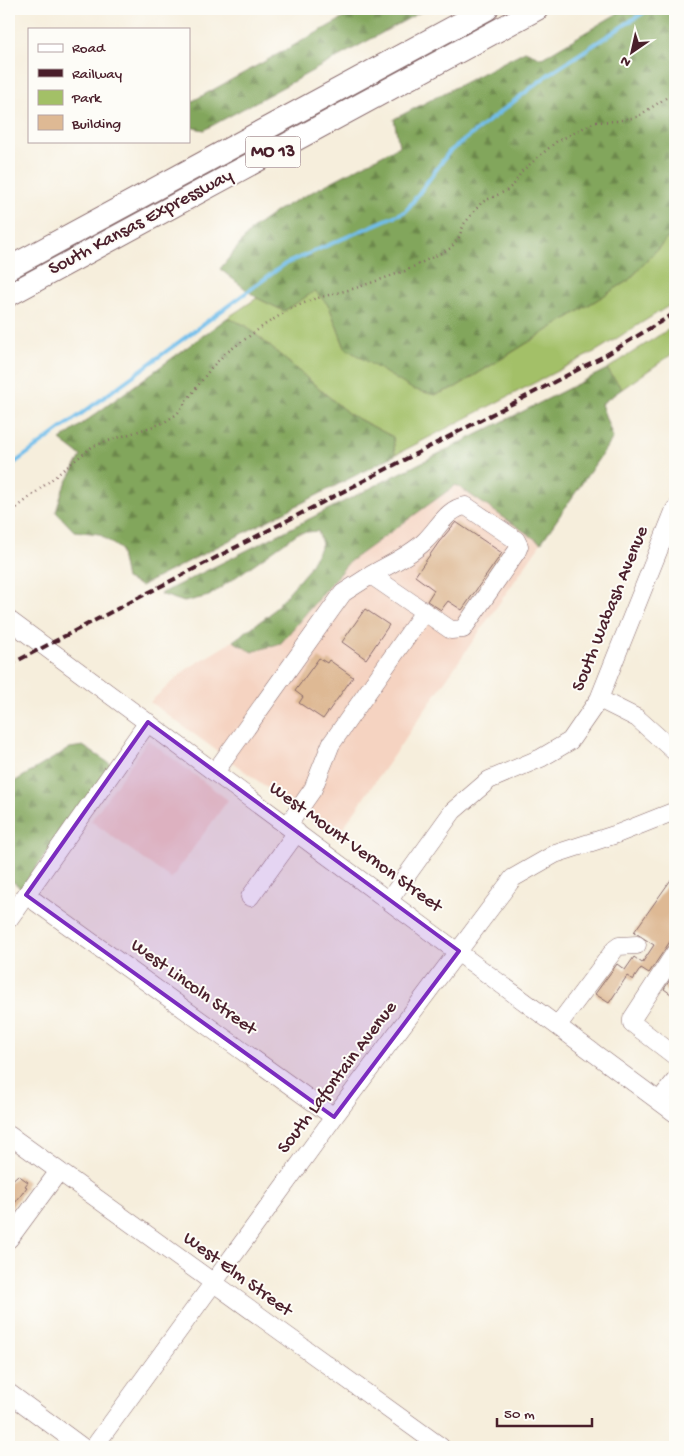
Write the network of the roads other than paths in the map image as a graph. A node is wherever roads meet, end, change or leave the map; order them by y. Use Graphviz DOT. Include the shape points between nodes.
graph roads {
  1 [pos="487,9"];
  2 [pos="536,9"];
  3 [pos="9,268"];
  4 [pos="9,295"];
  5 [pos="675,509"];
  6 [pos="371,575"];
  7 [pos="424,612"];
  8 [pos="9,620"];
  9 [pos="599,699"];
  10 [pos="148,722"];
  11 [pos="675,752"];
  12 [pos="215,772"];
  13 [pos="675,811"];
  14 [pos="292,828"];
  15 [pos="26,895"];
  16 [pos="250,897"];
  17 [pos="389,900"];
  18 [pos="9,919"];
  19 [pos="637,945"];
  20 [pos="460,952"];
  21 [pos="675,952"];
  22 [pos="558,1025"];
  23 [pos="675,1056"];
  24 [pos="675,1081"];
  25 [pos="660,1101"];
  26 [pos="675,1113"];
  27 [pos="334,1117"];
  28 [pos="9,1135"];
  29 [pos="59,1172"];
  30 [pos="9,1239"];
  31 [pos="213,1285"];
  32 [pos="9,1393"];
  33 [pos="82,1447"];
  34 [pos="94,1447"];
  35 [pos="441,1447"];
  1 -- 3 [label="main road, South Kansas Expressway / MO 13"];
  2 -- 4 [label="main road, South Kansas Expressway / MO 13"];
  5 -- 9 [label="street, South Wabash Avenue"];
  6 -- 7 [label="street"];
  6 -- 7 [label="street" via="424,543 459,507 466,506 516,540 517,551 463,629 450,630"];
  6 -- 12 [label="street" via="343,593"];
  7 -- 14 [label="street" via="331,744 313,789"];
  8 -- 10 [label="street, West Mount Vernon Street"];
  9 -- 11 [label="street" via="637,718"];
  9 -- 17 [label="street, South Wabash Avenue" via="570,741 541,758 489,780 453,811"];
  10 -- 12 [label="street, West Mount Vernon Street"];
  10 -- 15 [label="street"];
  12 -- 14 [label="street, West Mount Vernon Street"];
  13 -- 20 [label="street, South Lafontain Avenue" via="555,854 513,878"];
  14 -- 16 [label="street"];
  14 -- 17 [label="street, West Mount Vernon Street"];
  15 -- 18 [label="street"];
  15 -- 27 [label="street, West Lincoln Street"];
  17 -- 20 [label="street, West Mount Vernon Street"];
  19 -- 22 [label="street" via="615,949"];
  20 -- 22 [label="street, West Mount Vernon Street"];
  20 -- 27 [label="street, South Lafontain Avenue"];
  21 -- 23 [label="street" via="632,1018 632,1023"];
  22 -- 25 [label="street, West Mount Vernon Street"];
  24 -- 25 [label="street"];
  25 -- 26 [label="street, West Mount Vernon Street"];
  27 -- 31 [label="street, South Lafontain Avenue"];
  28 -- 29 [label="street, West Elm Street"];
  29 -- 30 [label="street"];
  29 -- 31 [label="street, West Elm Street"];
  31 -- 34 [label="street, South Lafontain Avenue"];
  31 -- 35 [label="street, West Elm Street"];
  32 -- 33 [label="street"];
}
